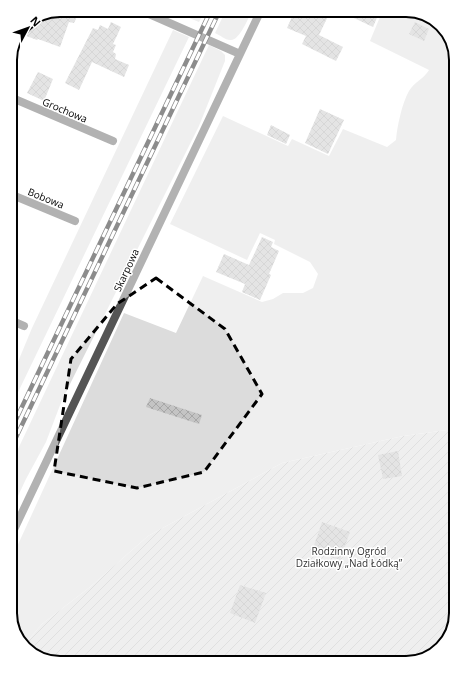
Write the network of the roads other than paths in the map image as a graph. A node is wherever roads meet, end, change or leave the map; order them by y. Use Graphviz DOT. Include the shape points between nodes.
graph roads {
  1 [pos="156,17"];
  2 [pos="258,17"];
  3 [pos="240,54"];
  4 [pos="17,100"];
  5 [pos="113,141"];
  6 [pos="17,197"];
  7 [pos="75,221"];
  8 [pos="17,323"];
  9 [pos="24,326"];
  10 [pos="17,523"];
  1 -- 3 [label="street"];
  2 -- 3 [label="street, Skarpowa"];
  3 -- 10 [label="street, Skarpowa"];
  4 -- 5 [label="street, Grochowa"];
  6 -- 7 [label="street, Bobowa"];
  8 -- 9 [label="street"];
}
